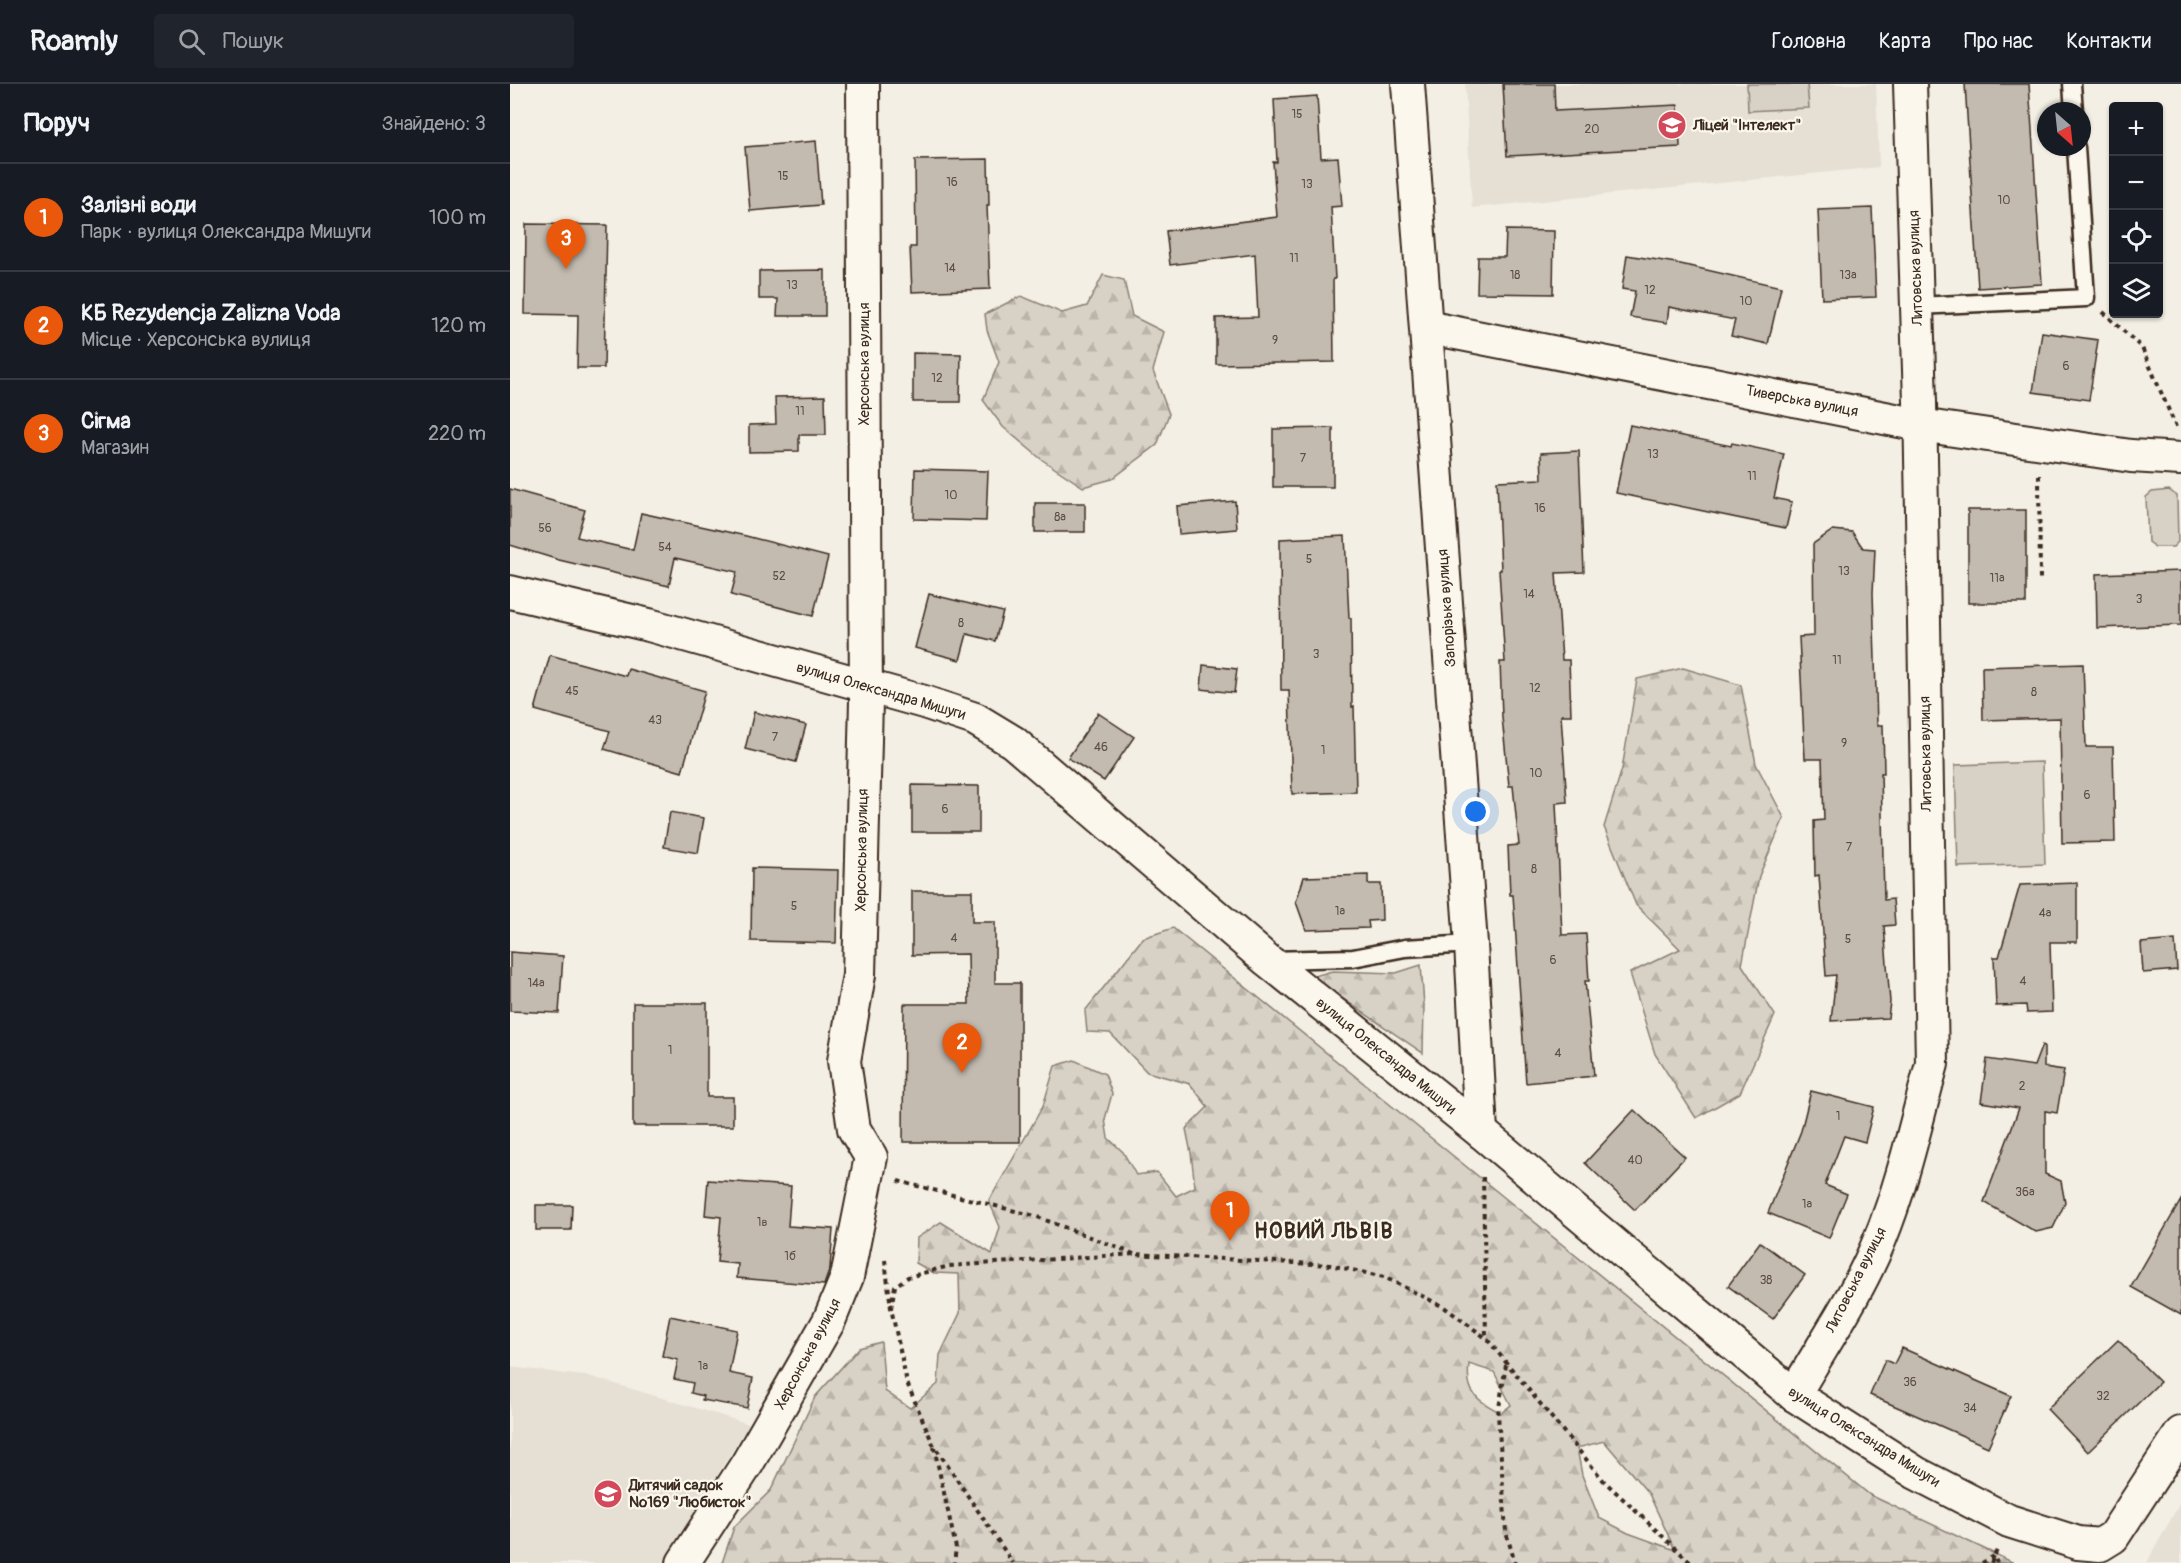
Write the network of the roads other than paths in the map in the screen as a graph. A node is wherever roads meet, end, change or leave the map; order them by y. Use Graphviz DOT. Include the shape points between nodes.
graph roads {
  1 [pos="863,84"];
  2 [pos="1408,84"];
  3 [pos="1910,84"];
  4 [pos="2072,84"];
  5 [pos="2073,102"];
  6 [pos="2077,156"];
  7 [pos="1917,306"];
  8 [pos="1426,327"];
  9 [pos="1920,425"];
  10 [pos="2181,459"];
  11 [pos="510,592"];
  12 [pos="866,685"];
  13 [pos="1471,944"];
  14 [pos="1267,960"];
  15 [pos="1481,1132"];
  16 [pos="1794,1395"];
  17 [pos="2181,1433"];
  18 [pos="683,1563"];
  1 -- 12 [label="street, Херсонська вулиця"];
  2 -- 8 [label="street, Запорізька вулиця"];
  3 -- 7 [label="street, Литовська вулиця"];
  4 -- 5 [label="lane"];
  6 -- 7 [label="lane" via="2086,298"];
  7 -- 9 [label="street, Литовська вулиця"];
  8 -- 9 [label="street, Тиверська вулиця"];
  8 -- 13 [label="street, Запорізька вулиця"];
  9 -- 10 [label="street, Тиверська вулиця" via="2131,456"];
  9 -- 16 [label="street, Литовська вулиця" via="1932,1064 1880,1239"];
  11 -- 12 [label="street, вулиця Олександра Мишуги" via="649,625"];
  12 -- 14 [label="street, вулиця Олександра Мишуги" via="975,719 1012,742"];
  12 -- 18 [label="street, Херсонська вулиця" via="859,975 844,1060 854,1129 871,1157 847,1277 829,1321 747,1464"];
  13 -- 14 [label="lane" via="1405,948 1353,957"];
  13 -- 15 [label="street, Запорізька вулиця"];
  14 -- 15 [label="street, вулиця Олександра Мишуги"];
  15 -- 16 [label="street, вулиця Олександра Мишуги"];
  16 -- 17 [label="street, вулиця Олександра Мишуги" via="1916,1473 2009,1521 2078,1543 2100,1545 2113,1537"];
}
